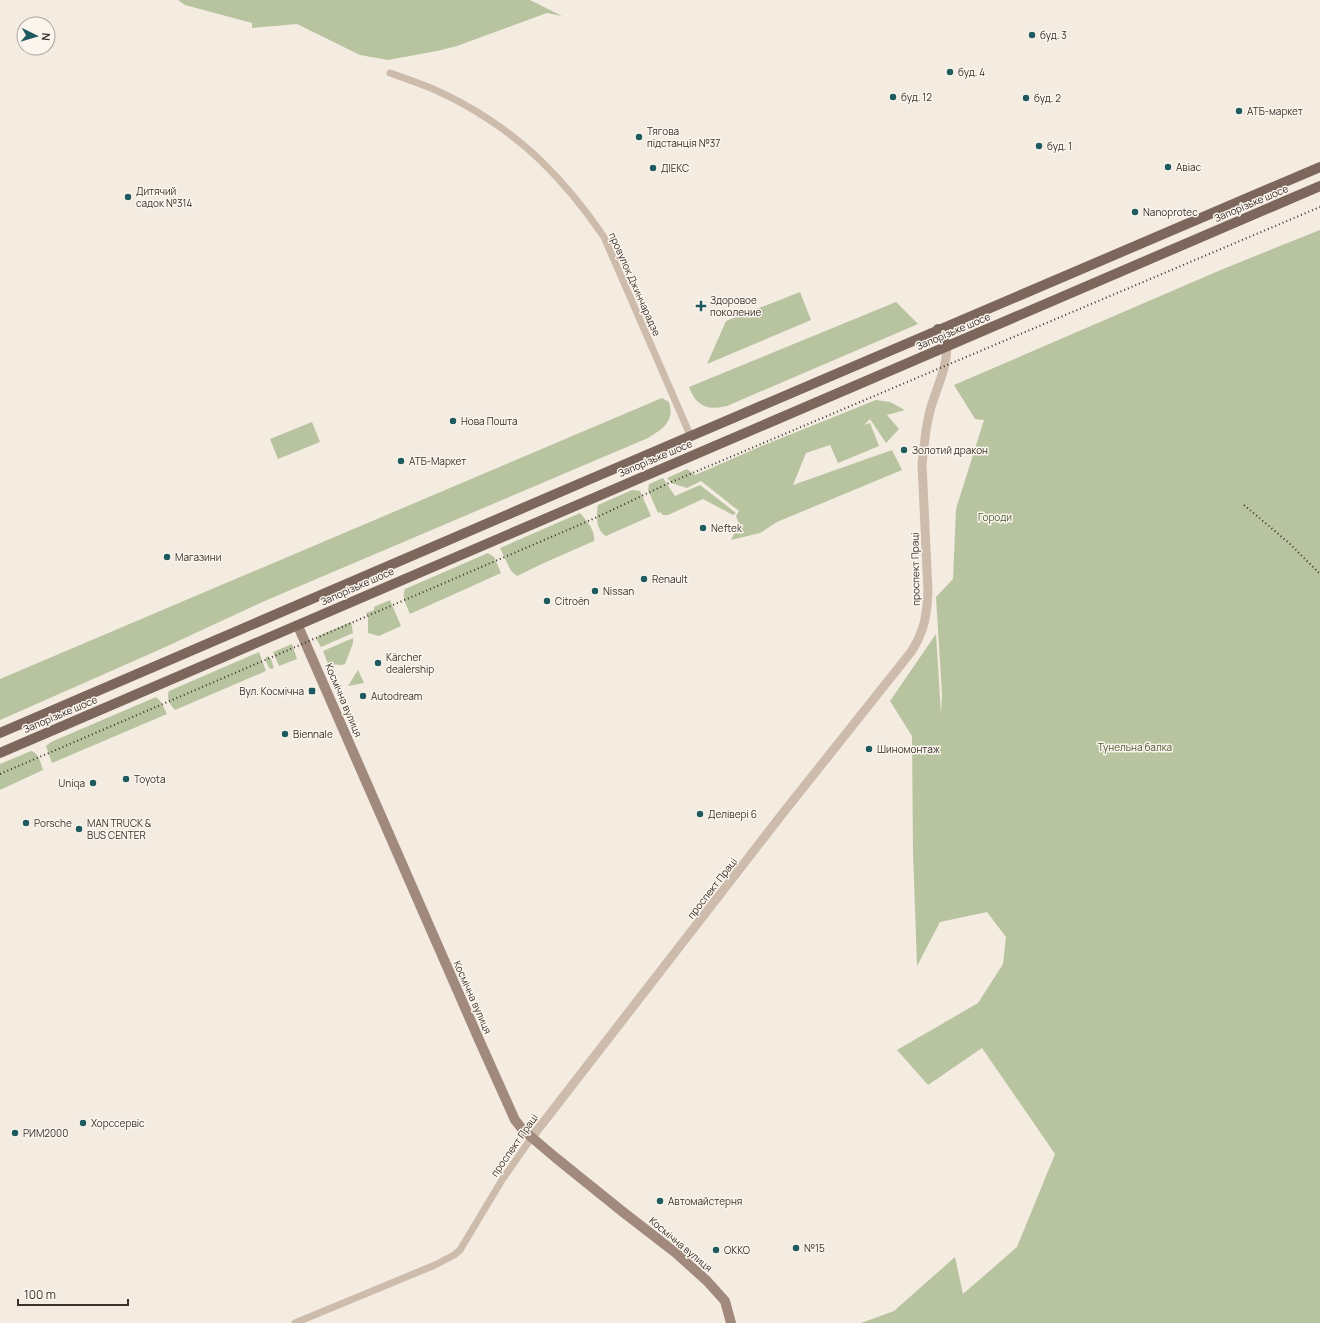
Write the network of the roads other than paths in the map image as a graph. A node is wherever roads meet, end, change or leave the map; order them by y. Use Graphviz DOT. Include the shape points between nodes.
graph roads {
  1 [pos="390,73"];
  2 [pos="1320,167"];
  3 [pos="1320,186"];
  4 [pos="938,329"];
  5 [pos="947,346"];
  6 [pos="691,437"];
  7 [pos="698,453"];
  8 [pos="290,608"];
  9 [pos="298,626"];
  10 [pos="0,733"];
  11 [pos="0,753"];
  12 [pos="532,1137"];
  13 [pos="296,1323"];
  14 [pos="731,1323"];
  1 -- 6 [label="street, провулок Джинчарадзе" via="432,88 496,125 539,159 577,200 604,237"];
  2 -- 4 [label="main road, Запорізьке шосе"];
  3 -- 5 [label="main road, Запорізьке шосе"];
  4 -- 5 [label="main road"];
  4 -- 6 [label="main road, Запорізьке шосе"];
  5 -- 7 [label="main road, Запорізьке шосе"];
  5 -- 12 [label="street, проспект Праці" via="946,365 929,415 922,464 928,592 921,636"];
  6 -- 7 [label="main road"];
  6 -- 8 [label="main road, Запорізьке шосе"];
  7 -- 9 [label="main road, Запорізьке шосе"];
  8 -- 9 [label="main road, Космічна вулиця"];
  8 -- 10 [label="main road, Запорізьке шосе"];
  9 -- 11 [label="main road, Запорізьке шосе"];
  9 -- 12 [label="main road, Космічна вулиця" via="510,1111 519,1126"];
  12 -- 13 [label="street, проспект Праці" via="502,1180 460,1250 454,1255"];
  12 -- 14 [label="main road, Космічна вулиця" via="707,1281 725,1302"];
}
